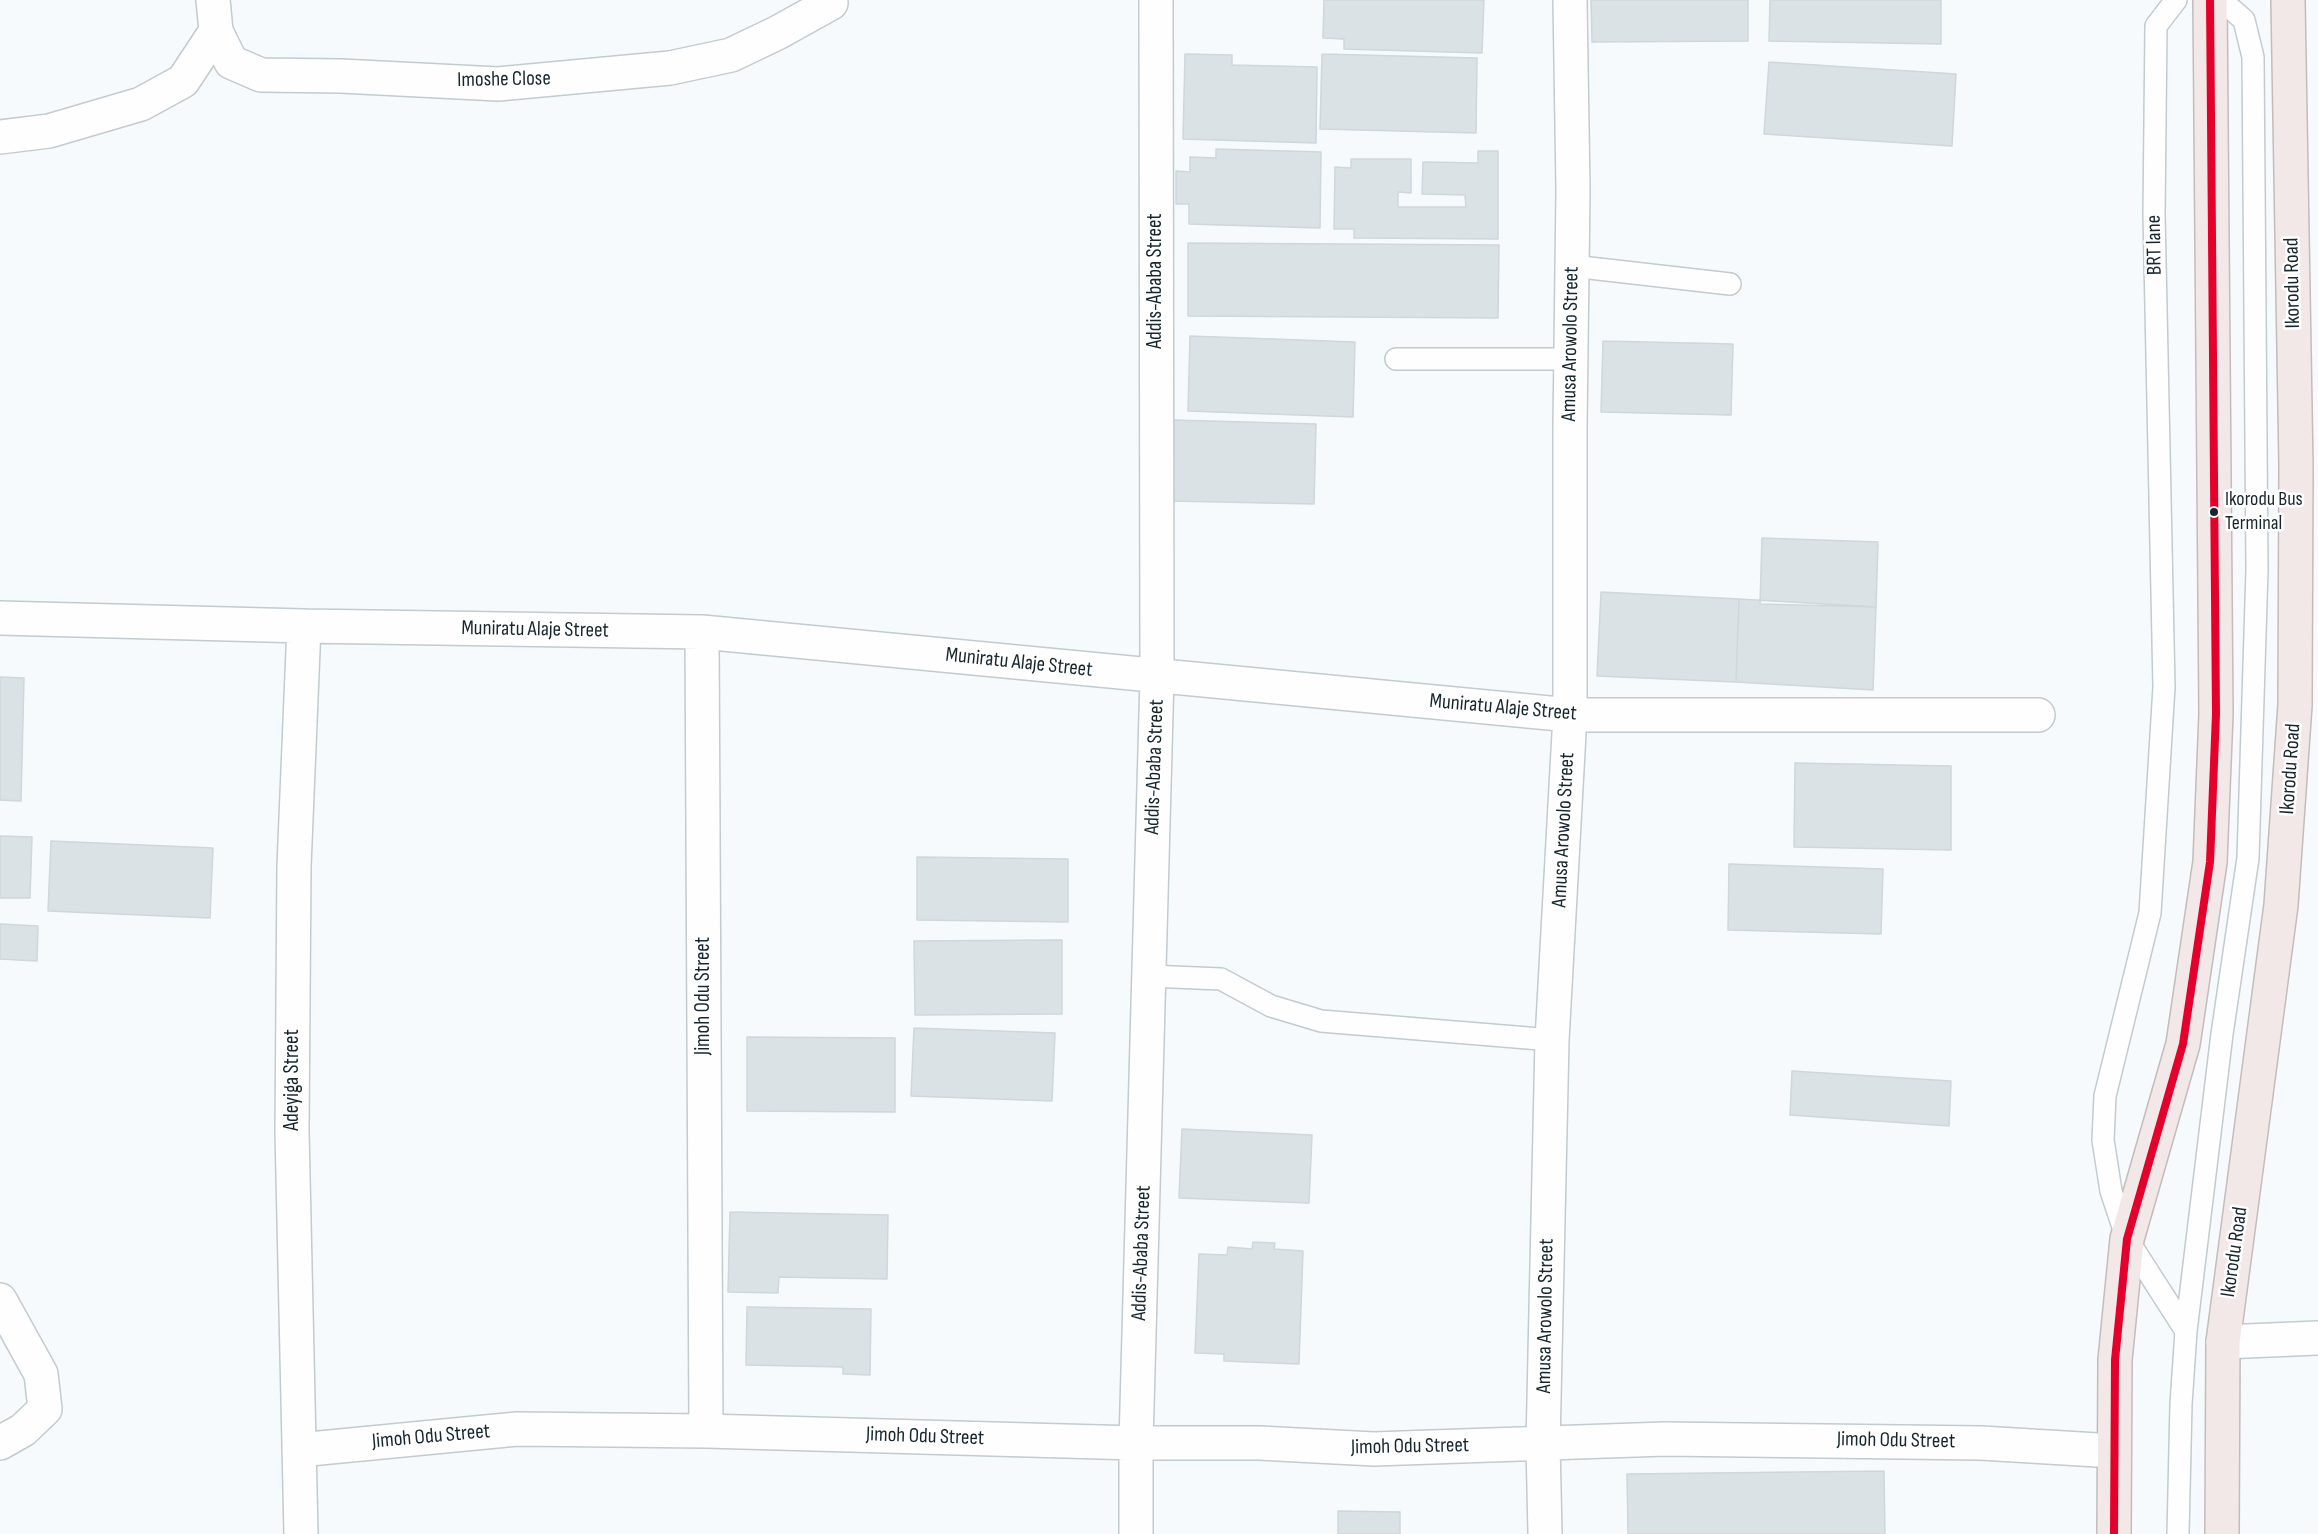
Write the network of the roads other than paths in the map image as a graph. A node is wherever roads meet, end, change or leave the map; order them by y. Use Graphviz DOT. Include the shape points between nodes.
graph roads {
  1 [pos="1156,0"];
  2 [pos="1570,0"];
  3 [pos="2176,0"];
  4 [pos="2210,0"];
  5 [pos="2221,0"];
  6 [pos="2288,0"];
  7 [pos="831,3"];
  8 [pos="214,15"];
  9 [pos="0,136"];
  10 [pos="1572,266"];
  11 [pos="1730,284"];
  12 [pos="1396,359"];
  13 [pos="1571,359"];
  14 [pos="0,618"];
  15 [pos="304,626"];
  16 [pos="702,632"];
  17 [pos="1157,676"];
  18 [pos="2038,715"];
  19 [pos="1570,716"];
  20 [pos="1149,976"];
  21 [pos="1552,1040"];
  22 [pos="2127,1239"];
  23 [pos="0,1300"];
  24 [pos="2186,1331"];
  25 [pos="2318,1338"];
  26 [pos="2223,1342"];
  27 [pos="706,1431"];
  28 [pos="0,1443"];
  29 [pos="1137,1443"];
  30 [pos="1543,1444"];
  31 [pos="299,1450"];
  32 [pos="2114,1451"];
  33 [pos="301,1534"];
  34 [pos="1136,1534"];
  35 [pos="1545,1534"];
  36 [pos="2114,1534"];
  37 [pos="2178,1534"];
  38 [pos="2222,1534"];
  1 -- 17 [label="street, Addis-Ababa Street"];
  2 -- 10 [label="street, Amusa Arowolo Street"];
  3 -- 22 [label="lane, BRT lane" via="2156,26 2154,214 2164,687 2150,913 2105,1096 2103,1140 2111,1191"];
  4 -- 22 [label="highway" via="2216,702 2210,862 2183,1044"];
  5 -- 24 [label="lane" via="2244,20 2253,57 2258,570 2248,858"];
  6 -- 26 [label="highway, Ikorodu Road" via="2296,466 2295,705 2281,905"];
  7 -- 8 [label="street, Imoshe Close" via="731,55 670,68 498,84 261,75 231,62"];
  8 -- 9 [label="street" via="183,81 141,104 49,131"];
  10 -- 11 [label="lane"];
  10 -- 13 [label="street, Amusa Arowolo Street"];
  12 -- 13 [label="lane"];
  13 -- 19 [label="street, Amusa Arowolo Street"];
  14 -- 15 [label="street, Muniratu Alaje Street"];
  15 -- 16 [label="street, Muniratu Alaje Street"];
  15 -- 31 [label="street, Adeyiga Street" via="294,866 292,1131"];
  16 -- 17 [label="street, Muniratu Alaje Street"];
  16 -- 27 [label="street, Jimoh Odu Street"];
  17 -- 19 [label="street, Muniratu Alaje Street"];
  17 -- 20 [label="street, Addis-Ababa Street"];
  18 -- 19 [label="street, Muniratu Alaje Street"];
  19 -- 21 [label="street, Amusa Arowolo Street"];
  20 -- 21 [label="lane" via="1221,979 1271,1006 1321,1021"];
  20 -- 29 [label="street, Addis-Ababa Street"];
  21 -- 30 [label="street, Amusa Arowolo Street"];
  22 -- 24 [label="lane, BRT lane"];
  22 -- 32 [label="highway" via="2115,1360"];
  23 -- 28 [label="street" via="41,1374 45,1409 23,1430"];
  24 -- 37 [label="lane"];
  25 -- 26 [label="street"];
  26 -- 38 [label="highway, Ikorodu Road"];
  27 -- 29 [label="street, Jimoh Odu Street"];
  27 -- 31 [label="street, Jimoh Odu Street" via="517,1429"];
  29 -- 30 [label="street, Jimoh Odu Street" via="1259,1443 1374,1449"];
  29 -- 34 [label="street, Addis-Ababa Street"];
  30 -- 32 [label="street, Jimoh Odu Street" via="1665,1439 1830,1440"];
  30 -- 35 [label="street, Amusa Arowolo Street"];
  31 -- 33 [label="street, Adeyiga Street"];
  32 -- 36 [label="highway"];
}
